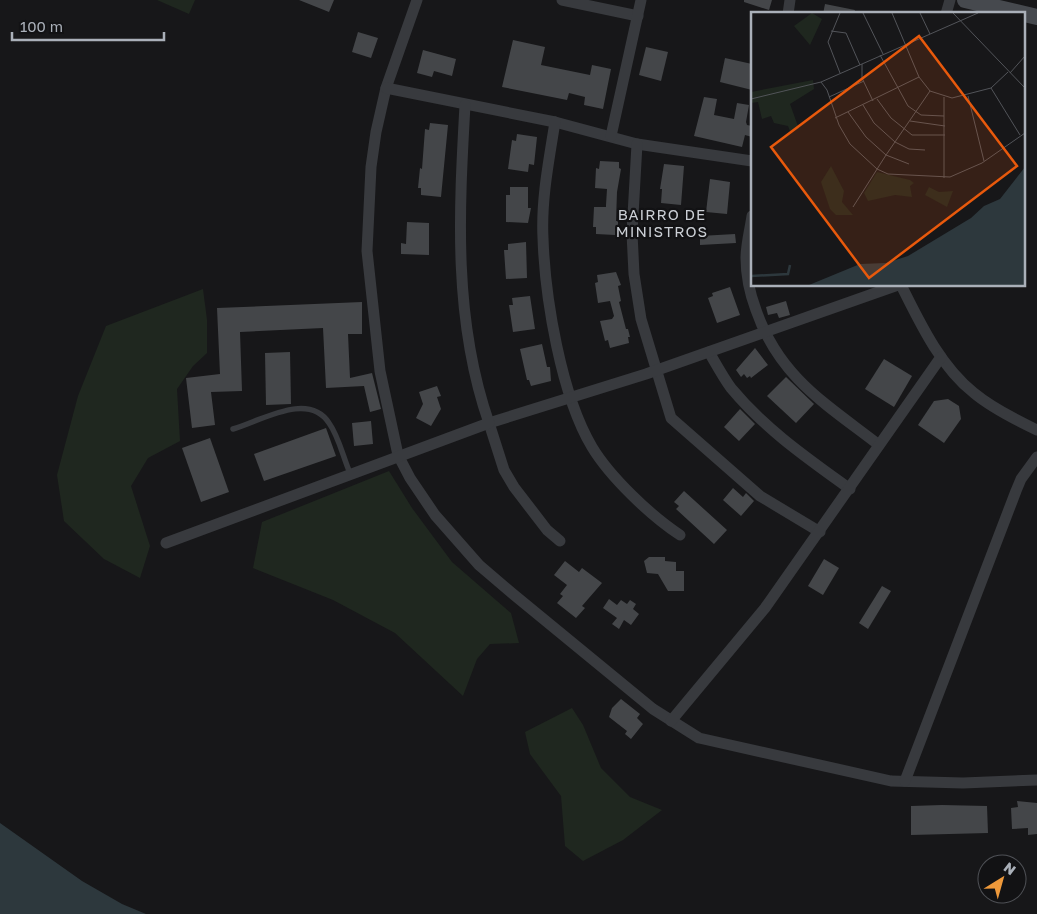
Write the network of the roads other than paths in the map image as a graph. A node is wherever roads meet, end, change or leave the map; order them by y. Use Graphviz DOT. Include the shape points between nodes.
graph roads {
  1 [pos="417,0"];
  2 [pos="562,0"];
  3 [pos="641,0"];
  4 [pos="965,0"];
  5 [pos="1016,12"];
  6 [pos="1024,14"];
  7 [pos="638,16"];
  8 [pos="1037,17"];
  9 [pos="386,88"];
  10 [pos="465,105"];
  11 [pos="554,122"];
  12 [pos="611,136"];
  13 [pos="637,144"];
  14 [pos="751,161"];
  15 [pos="751,223"];
  16 [pos="897,286"];
  17 [pos="901,286"];
  18 [pos="764,333"];
  19 [pos="709,352"];
  20 [pos="941,356"];
  21 [pos="656,371"];
  22 [pos="571,396"];
  23 [pos="488,423"];
  24 [pos="233,429"];
  25 [pos="1037,430"];
  26 [pos="879,445"];
  27 [pos="398,455"];
  28 [pos="1037,457"];
  29 [pos="350,473"];
  30 [pos="850,489"];
  31 [pos="820,532"];
  32 [pos="680,534"];
  33 [pos="560,542"];
  34 [pos="166,543"];
  35 [pos="671,722"];
  36 [pos="1037,780"];
  37 [pos="905,781"];
  1 -- 9 [label="street"];
  2 -- 7 [label="street"];
  3 -- 7 [label="street"];
  4 -- 5 [label="street"];
  6 -- 8 [label="street"];
  7 -- 12 [label="street"];
  9 -- 10 [label="street"];
  9 -- 27 [label="street" via="371,167 367,251 380,371"];
  10 -- 11 [label="street"];
  10 -- 23 [label="street" via="460,275 469,349"];
  11 -- 12 [label="street"];
  11 -- 22 [label="street" via="543,237 556,339"];
  12 -- 13 [label="street"];
  13 -- 14 [label="street"];
  13 -- 21 [label="street" via="632,233 634,274 641,318"];
  15 -- 18 [label="street" via="746,260 753,301"];
  16 -- 18 [label="street"];
  17 -- 20 [label="street"];
  18 -- 19 [label="street"];
  18 -- 26 [label="street" via="780,360 798,380"];
  19 -- 21 [label="street"];
  19 -- 30 [label="street" via="730,386 754,414 781,439"];
  20 -- 25 [label="street" via="974,393"];
  20 -- 26 [label="street"];
  21 -- 22 [label="street"];
  21 -- 31 [label="street" via="667,409 677,424 760,496"];
  22 -- 23 [label="street"];
  22 -- 32 [label="street" via="580,424 610,470 660,522"];
  23 -- 27 [label="street"];
  23 -- 33 [label="street" via="504,470 514,487"];
  24 -- 29 [label="lane" via="289,409 308,407 319,412 329,423"];
  26 -- 30 [label="street"];
  27 -- 29 [label="street"];
  27 -- 35 [label="street" via="435,515 480,565"];
  28 -- 37 [label="street" via="1016,491"];
  29 -- 34 [label="street"];
  30 -- 31 [label="street"];
  31 -- 35 [label="street" via="765,608"];
  35 -- 37 [label="street" via="699,738 723,745"];
  36 -- 37 [label="street"];
}
